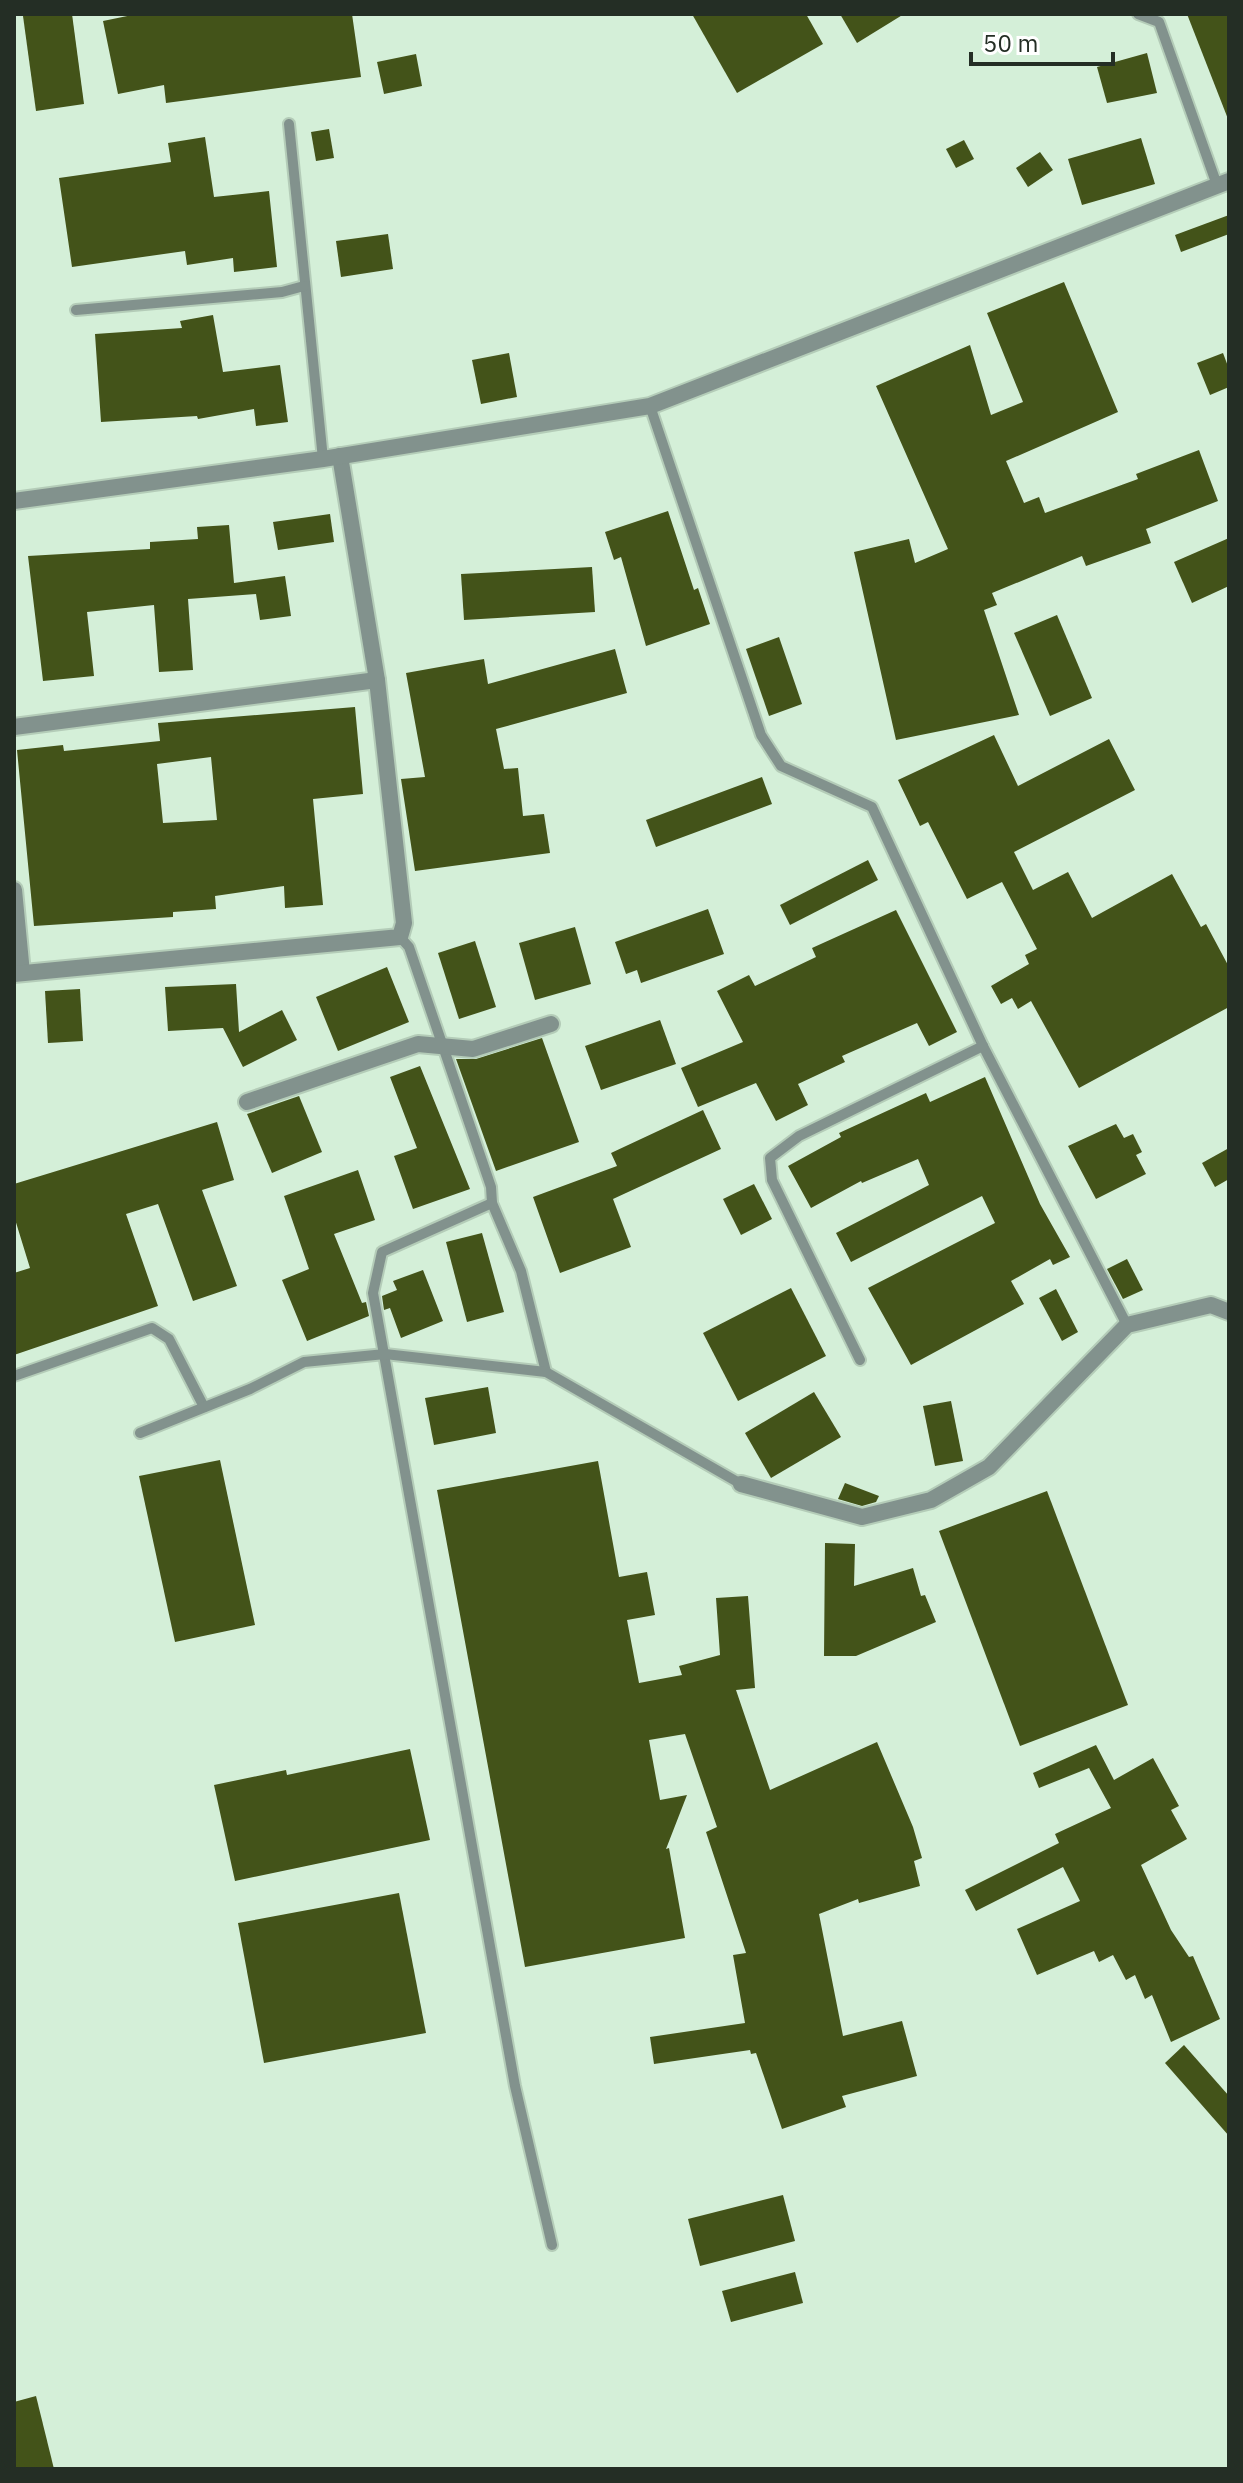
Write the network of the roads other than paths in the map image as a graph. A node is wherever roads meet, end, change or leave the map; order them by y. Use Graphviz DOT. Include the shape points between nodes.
graph roads {
  1 [pos="1138,14"];
  2 [pos="289,124"];
  3 [pos="1223,183"];
  4 [pos="304,286"];
  5 [pos="76,310"];
  6 [pos="650,406"];
  7 [pos="332,458"];
  8 [pos="14,501"];
  9 [pos="377,680"];
  10 [pos="14,727"];
  11 [pos="14,890"];
  12 [pos="400,937"];
  13 [pos="18,973"];
  14 [pos="551,1024"];
  15 [pos="444,1046"];
  16 [pos="983,1046"];
  17 [pos="247,1102"];
  18 [pos="492,1203"];
  19 [pos="1229,1312"];
  20 [pos="1127,1325"];
  21 [pos="385,1354"];
  22 [pos="860,1360"];
  23 [pos="546,1372"];
  24 [pos="14,1376"];
  25 [pos="204,1407"];
  26 [pos="140,1433"];
  27 [pos="741,1484"];
  28 [pos="552,2245"];
  1 -- 3 [label="lane" via="1159,22"];
  2 -- 4 [label="lane"];
  3 -- 6 [label="street"];
  4 -- 5 [label="lane"];
  4 -- 7 [label="lane"];
  6 -- 7 [label="street"];
  6 -- 16 [label="lane" via="761,735 781,766 872,807"];
  7 -- 8 [label="street"];
  7 -- 9 [label="street"];
  9 -- 10 [label="street"];
  9 -- 12 [label="street" via="404,923"];
  11 -- 13 [label="street"];
  12 -- 13 [label="street"];
  12 -- 15 [label="lane" via="409,947"];
  14 -- 15 [label="street" via="473,1049"];
  15 -- 17 [label="street" via="418,1044"];
  15 -- 18 [label="lane"];
  16 -- 20 [label="lane"];
  16 -- 22 [label="lane" via="799,1136 770,1158 772,1180"];
  18 -- 21 [label="lane" via="382,1252 373,1293"];
  18 -- 23 [label="lane" via="521,1271"];
  19 -- 20 [label="street" via="1211,1305"];
  20 -- 27 [label="street" via="989,1467 931,1500 862,1517"];
  21 -- 23 [label="lane"];
  21 -- 25 [label="lane" via="304,1362"];
  21 -- 28 [label="lane" via="515,2086"];
  23 -- 27 [label="lane"];
  24 -- 25 [label="lane" via="152,1328 169,1339"];
  25 -- 26 [label="lane"];
}
